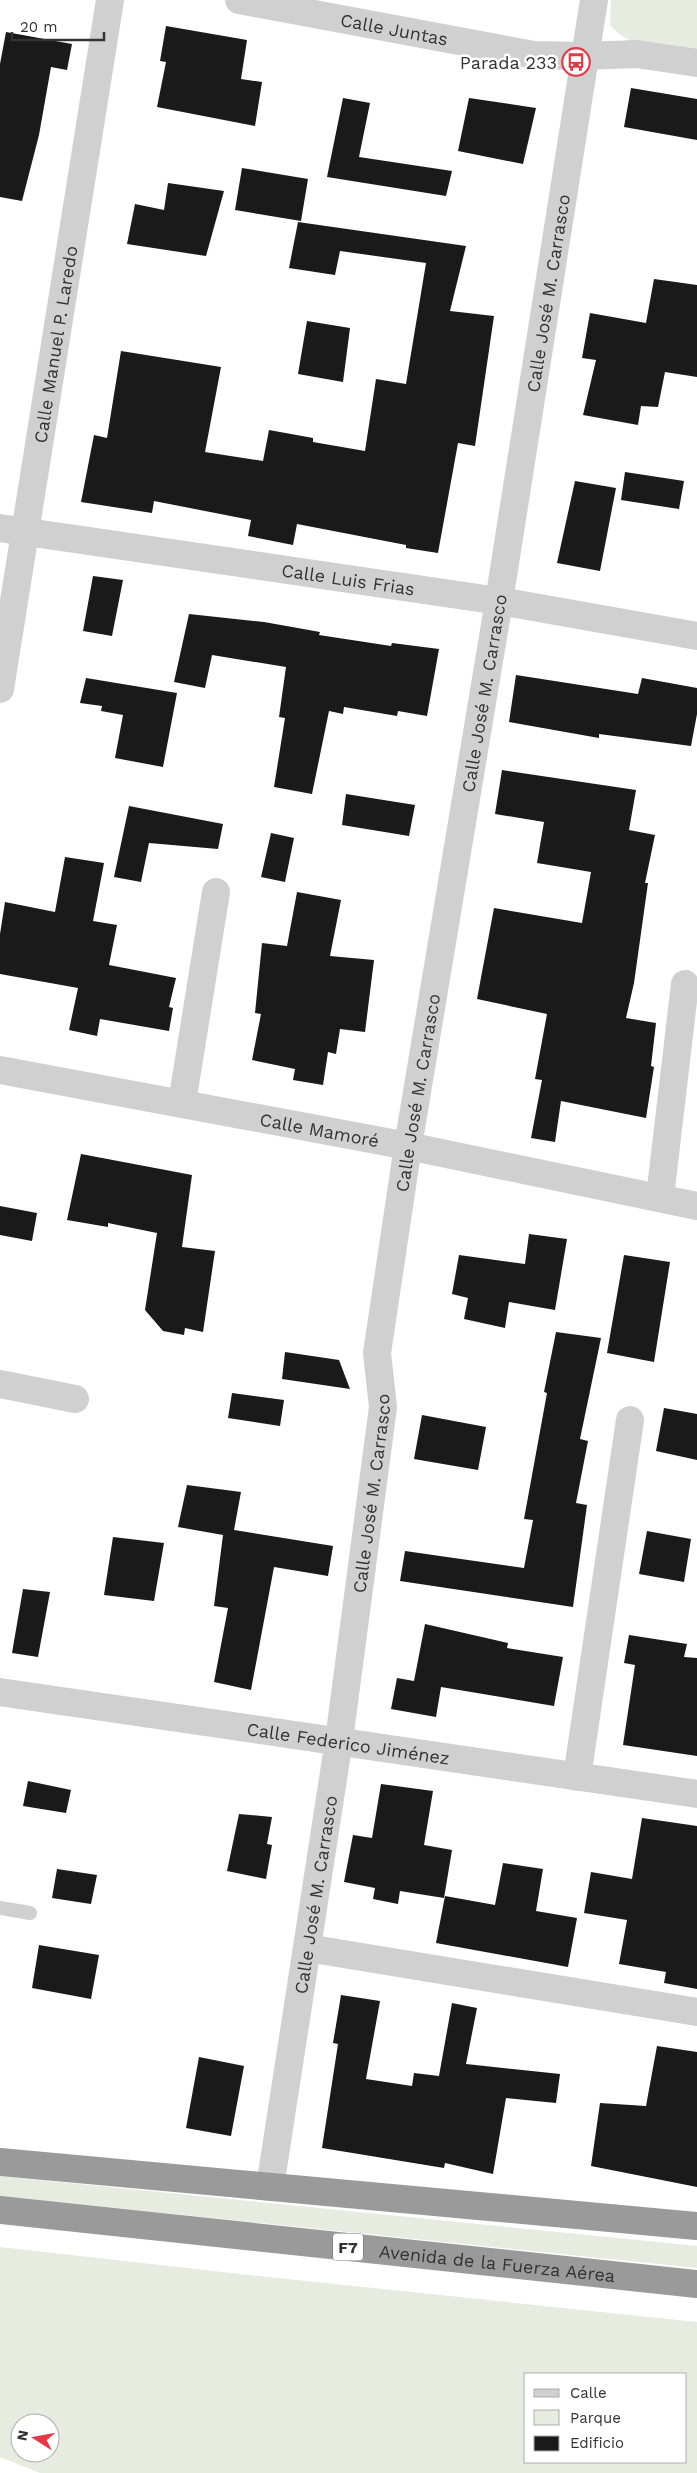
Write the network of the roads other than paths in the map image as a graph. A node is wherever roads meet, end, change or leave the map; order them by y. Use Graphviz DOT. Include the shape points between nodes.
graph roads {
  1 [pos="110,0"];
  2 [pos="239,0"];
  3 [pos="594,0"];
  4 [pos="584,56"];
  5 [pos="697,63"];
  6 [pos="13,530"];
  7 [pos="499,601"];
  8 [pos="697,636"];
  9 [pos="0,689"];
  10 [pos="216,892"];
  11 [pos="685,984"];
  12 [pos="0,1070"];
  13 [pos="182,1102"];
  14 [pos="408,1146"];
  15 [pos="660,1197"];
  16 [pos="697,1206"];
  17 [pos="0,1384"];
  18 [pos="75,1399"];
  19 [pos="630,1420"];
  20 [pos="0,1692"];
  21 [pos="339,1740"];
  22 [pos="577,1776"];
  23 [pos="697,1794"];
  24 [pos="0,1908"];
  25 [pos="30,1913"];
  26 [pos="307,1948"];
  27 [pos="697,2012"];
  28 [pos="0,2162"];
  29 [pos="270,2187"];
  30 [pos="0,2210"];
  31 [pos="697,2226"];
  32 [pos="697,2284"];
  1 -- 6 [label="street, Calle Manuel P. Laredo"];
  2 -- 4 [label="street, Calle Juntas" via="534,54"];
  3 -- 4 [label="street, Calle José M. Carrasco"];
  4 -- 5 [label="street, Calle Juntas" via="636,54"];
  4 -- 7 [label="street, Calle José M. Carrasco"];
  6 -- 7 [label="street, Calle Luis Frias"];
  6 -- 9 [label="street, Calle Manuel P. Laredo"];
  7 -- 8 [label="street, Calle Luis Frias"];
  7 -- 14 [label="street, Calle José M. Carrasco"];
  10 -- 13 [label="street"];
  11 -- 15 [label="street"];
  12 -- 13 [label="street, Calle Mamoré"];
  13 -- 14 [label="street, Calle Mamoré"];
  14 -- 15 [label="street, Calle Mamoré"];
  14 -- 21 [label="street, Calle José M. Carrasco" via="377,1353 383,1407"];
  15 -- 16 [label="street, Calle Mamoré"];
  17 -- 18 [label="street"];
  19 -- 22 [label="street"];
  20 -- 21 [label="street, Calle Federico Jiménez"];
  21 -- 22 [label="street, Calle Federico Jiménez"];
  21 -- 26 [label="street, Calle José M. Carrasco"];
  22 -- 23 [label="street, Calle Federico Jiménez"];
  24 -- 25 [label="lane"];
  26 -- 27 [label="street"];
  26 -- 29 [label="street, Calle José M. Carrasco"];
  28 -- 29 [label="highway"];
  29 -- 31 [label="highway"];
  30 -- 32 [label="highway, Avenida de la Fuerza Aérea / F7"];
}
